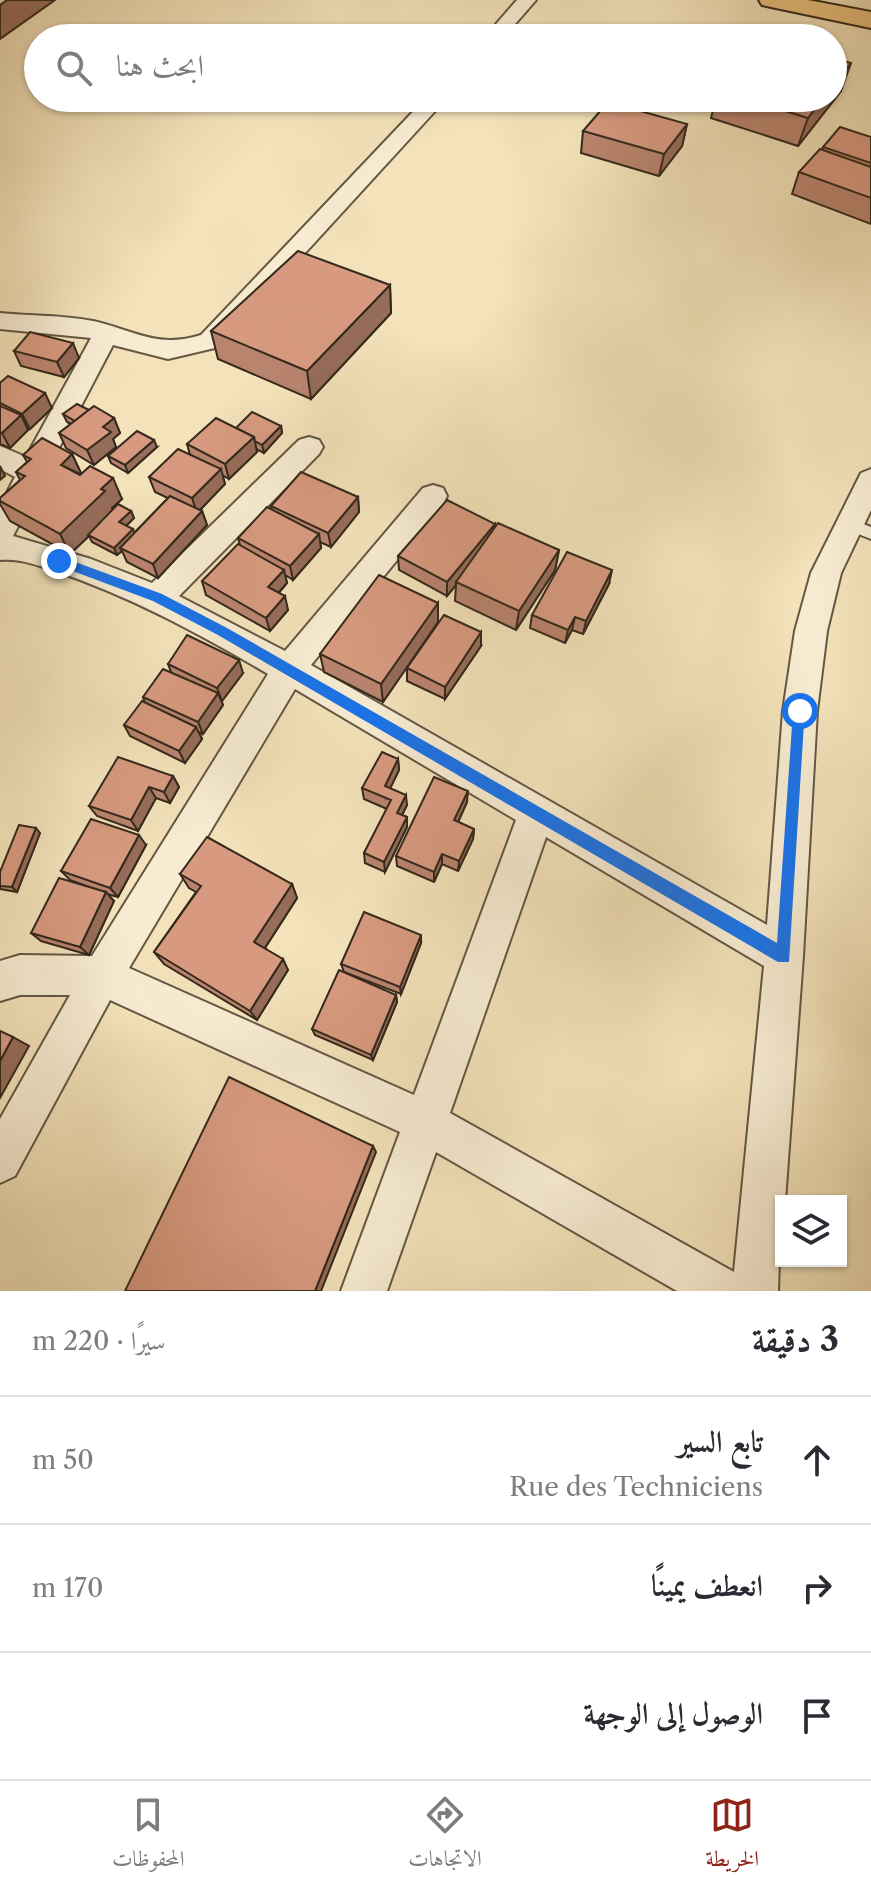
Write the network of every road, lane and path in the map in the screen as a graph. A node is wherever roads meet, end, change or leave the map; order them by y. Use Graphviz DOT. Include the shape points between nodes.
graph roads {
  1 [pos="527,0"];
  2 [pos="771,0"];
  3 [pos="871,20"];
  4 [pos="506,24"];
  5 [pos="424,112"];
  6 [pos="0,321"];
  7 [pos="106,333"];
  8 [pos="309,447"];
  9 [pos="0,456"];
  10 [pos="33,474"];
  11 [pos="871,480"];
  12 [pos="433,496"];
  13 [pos="859,529"];
  14 [pos="0,533"];
  15 [pos="0,548"];
  16 [pos="158,597"];
  17 [pos="289,669"];
  18 [pos="537,812"];
  19 [pos="784,956"];
  20 [pos="102,976"];
  21 [pos="0,981"];
  22 [pos="423,1121"];
  23 [pos="0,1161"];
  24 [pos="364,1291"];
  25 [pos="722,1291"];
  26 [pos="755,1291"];
  1 -- 4 [label="street"];
  2 -- 3 [label="highway"];
  5 -- 7 [label="street" via="210,341 181,352 156,351"];
  6 -- 7 [label="street"];
  7 -- 10 [label="street"];
  8 -- 16 [label="street"];
  9 -- 10 [label="street"];
  10 -- 14 [label="street"];
  11 -- 13 [label="street"];
  12 -- 17 [label="street"];
  13 -- 19 [label="street" via="826,573 809,645"];
  15 -- 16 [label="street" via="59,561"];
  16 -- 17 [label="street"];
  17 -- 18 [label="street"];
  17 -- 20 [label="street"];
  18 -- 19 [label="street"];
  18 -- 22 [label="street"];
  19 -- 26 [label="street"];
  20 -- 21 [label="street" via="20,975"];
  20 -- 22 [label="street"];
  20 -- 23 [label="street"];
  22 -- 24 [label="street"];
  22 -- 25 [label="street"];
}
